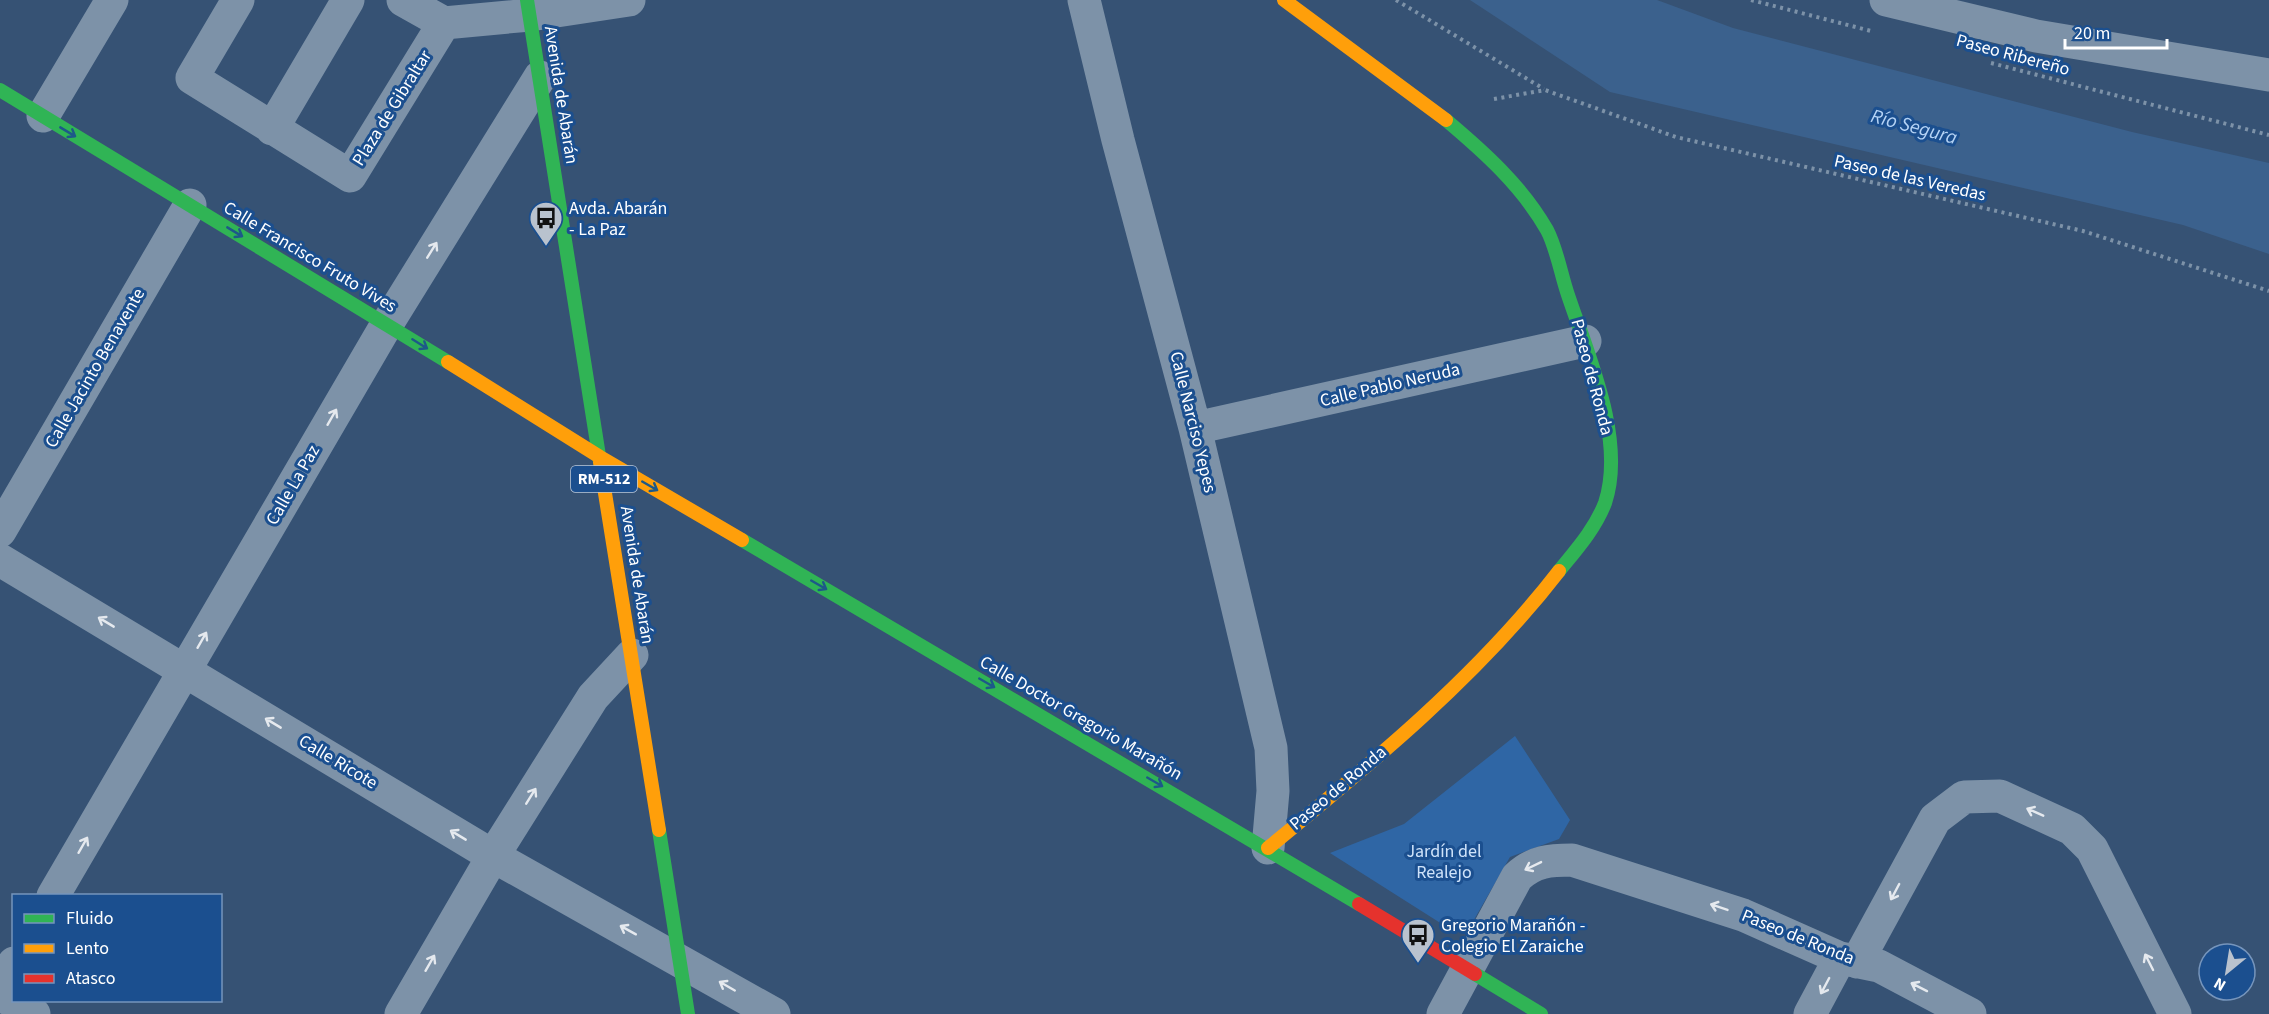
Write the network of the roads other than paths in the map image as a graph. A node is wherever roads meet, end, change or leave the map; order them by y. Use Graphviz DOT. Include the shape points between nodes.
graph roads {
  1 [pos="111,0"];
  2 [pos="238,0"];
  3 [pos="348,0"];
  4 [pos="403,0"];
  5 [pos="628,0"];
  6 [pos="1084,0"];
  7 [pos="1284,0"];
  8 [pos="1886,0"];
  9 [pos="529,8"];
  10 [pos="444,23"];
  11 [pos="2269,75"];
  12 [pos="540,78"];
  13 [pos="0,90"];
  14 [pos="43,116"];
  15 [pos="272,129"];
  16 [pos="190,205"];
  17 [pos="387,324"];
  18 [pos="1585,341"];
  19 [pos="1196,428"];
  20 [pos="600,457"];
  21 [pos="0,531"];
  22 [pos="0,560"];
  23 [pos="632,654"];
  24 [pos="186,669"];
  25 [pos="1268,848"];
  26 [pos="493,856"];
  27 [pos="54,894"];
  28 [pos="679,958"];
  29 [pos="1849,960"];
  30 [pos="12,966"];
  31 [pos="1468,971"];
  32 [pos="0,986"];
  33 [pos="13,1002"];
  34 [pos="33,1014"];
  35 [pos="401,1014"];
  36 [pos="688,1014"];
  37 [pos="774,1014"];
  38 [pos="1443,1014"];
  39 [pos="1541,1014"];
  40 [pos="1810,1014"];
  41 [pos="1970,1014"];
  42 [pos="2175,1014"];
  1 -- 14 [label="street"];
  2 -- 15 [label="street, Plaza de Gibraltar" via="192,78"];
  3 -- 15 [label="street"];
  4 -- 10 [label="street"];
  5 -- 9 [label="street"];
  6 -- 19 [label="street, Calle Narciso Yepes"];
  7 -- 18 [label="street, Paseo de Ronda" via="1435,110 1497,163 1547,231"];
  8 -- 11 [label="street" via="2036,36"];
  9 -- 10 [label="street"];
  9 -- 12 [label="street, Avenida de Abarán / RM-512"];
  10 -- 15 [label="street, Plaza de Gibraltar" via="350,177"];
  17 -- 12 [label="street, Calle La Paz, one-way"];
  12 -- 20 [label="street, Avenida de Abarán / RM-512"];
  13 -- 14 [label="street, Calle Francisco Fruto Vives"];
  14 -- 16 [label="street, Calle Francisco Fruto Vives, one-way"];
  16 -- 17 [label="street, Calle Francisco Fruto Vives, one-way"];
  16 -- 21 [label="street, Calle Jacinto Benavente"];
  17 -- 20 [label="street, Calle Francisco Fruto Vives, one-way"];
  24 -- 17 [label="street, Calle La Paz, one-way"];
  18 -- 19 [label="street, Calle Pablo Neruda"];
  18 -- 25 [label="street, Paseo de Ronda" via="1607,423 1611,459 1605,502 1591,531 1521,620 1455,685 1344,786"];
  19 -- 25 [label="street, Calle Narciso Yepes" via="1271,748 1273,791"];
  20 -- 23 [label="street, Avenida de Abarán / RM-512"];
  20 -- 25 [label="street, Calle Doctor Gregorio Marañón, one-way"];
  24 -- 22 [label="street, Calle Ricote, one-way"];
  26 -- 23 [label="street, one-way" via="593,697"];
  23 -- 28 [label="street, Avenida de Abarán / RM-512"];
  26 -- 24 [label="street, Calle Ricote, one-way"];
  27 -- 24 [label="street, Calle La Paz, one-way"];
  25 -- 31 [label="street, Calle Doctor Gregorio Marañón"];
  28 -- 26 [label="street, Calle Ricote, one-way"];
  35 -- 26 [label="street, one-way"];
  28 -- 36 [label="street, Avenida de Abarán / RM-512"];
  37 -- 28 [label="street, Calle Ricote, one-way"];
  29 -- 31 [label="street, Paseo de Ronda, one-way" via="1743,915 1598,867 1572,860 1549,860 1530,865 1517,876"];
  29 -- 40 [label="street, one-way"];
  41 -- 29 [label="street, Paseo de Ronda, one-way" via="1879,966"];
  42 -- 29 [label="street, one-way" via="2092,849 2072,829 2000,796 1964,797 1935,819"];
  30 -- 32 [label="street"];
  31 -- 38 [label="street, Paseo de Ronda"];
  31 -- 39 [label="street, Calle Doctor Gregorio Marañón"];
  33 -- 34 [label="street"];
}
